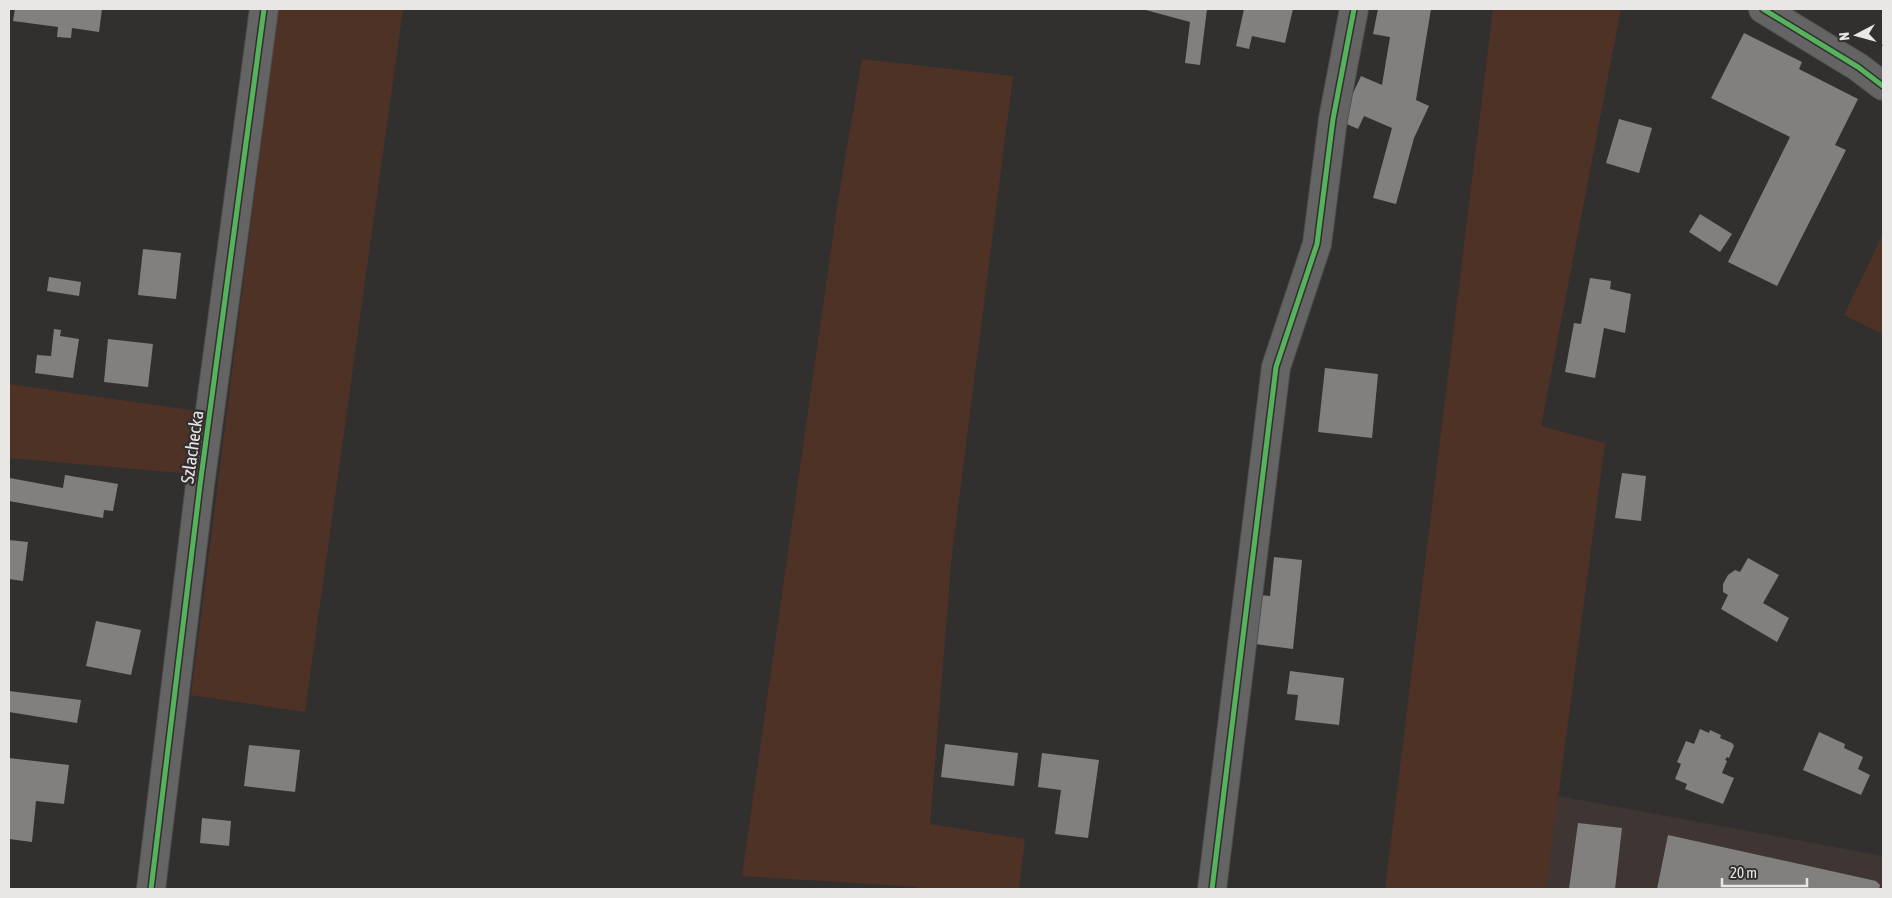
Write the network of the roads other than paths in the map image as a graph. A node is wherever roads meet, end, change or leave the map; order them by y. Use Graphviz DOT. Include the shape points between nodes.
graph roads {
  1 [pos="264,9"];
  2 [pos="1354,9"];
  3 [pos="1764,9"];
  4 [pos="1883,86"];
  5 [pos="151,889"];
  6 [pos="1212,889"];
  1 -- 5 [label="street, Szlachecka" via="200,486"];
  2 -- 6 [label="street" via="1333,119 1316,244 1276,366"];
  3 -- 4 [label="street"];
}
